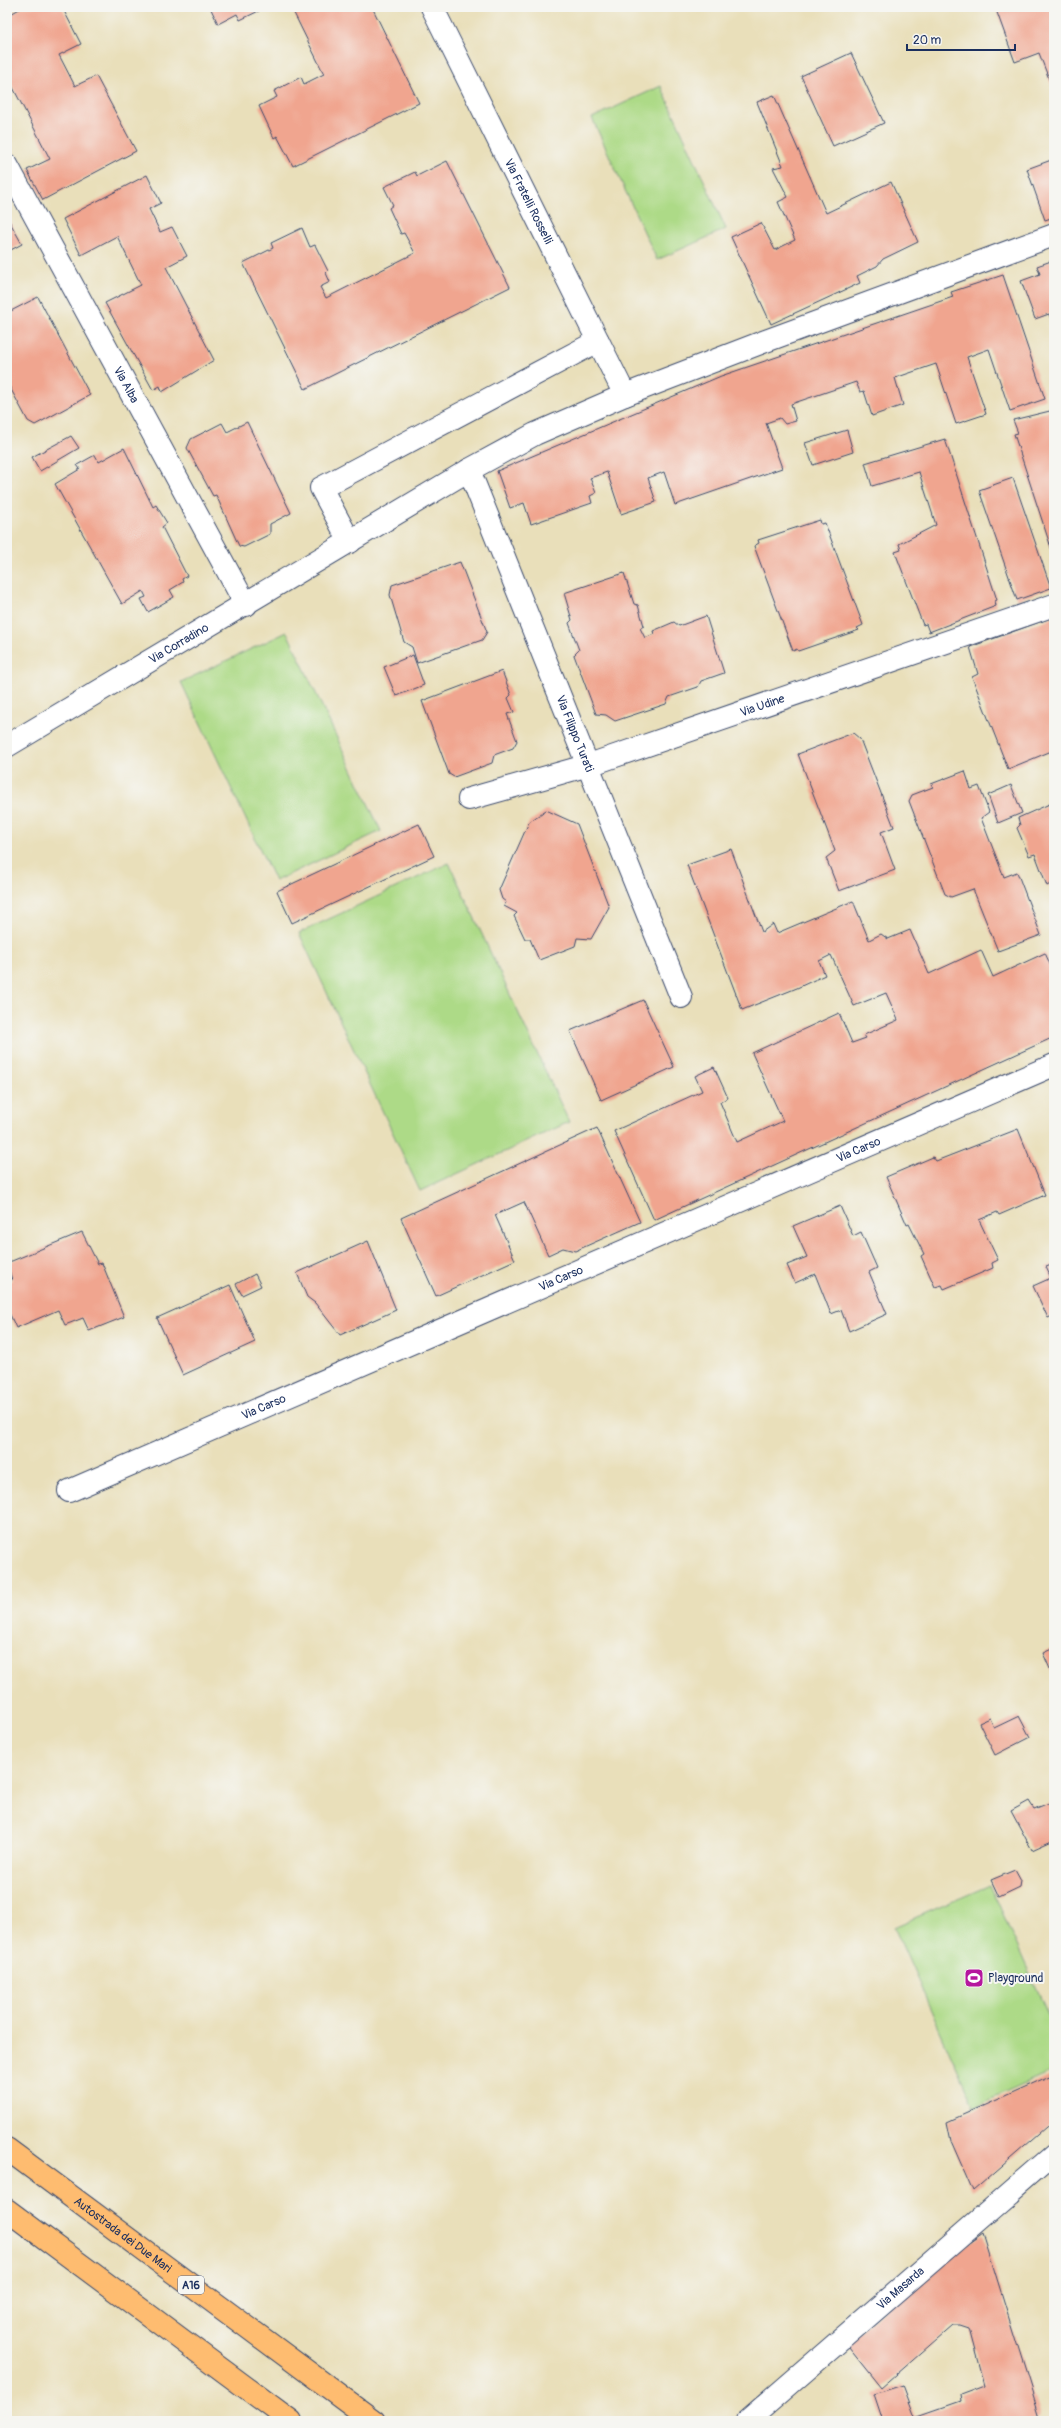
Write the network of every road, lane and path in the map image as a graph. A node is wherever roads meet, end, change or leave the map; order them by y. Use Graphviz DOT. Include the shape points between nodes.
graph roads {
  1 [pos="432,7"];
  2 [pos="7,165"];
  3 [pos="1054,235"];
  4 [pos="598,341"];
  5 [pos="625,396"];
  6 [pos="469,470"];
  7 [pos="350,542"];
  8 [pos="246,605"];
  9 [pos="1054,605"];
  10 [pos="7,746"];
  11 [pos="588,765"];
  12 [pos="469,799"];
  13 [pos="681,997"];
  14 [pos="1054,1065"];
  15 [pos="69,1491"];
  16 [pos="7,2149"];
  17 [pos="1054,2155"];
  18 [pos="7,2210"];
  19 [pos="291,2421"];
  20 [pos="374,2421"];
  21 [pos="747,2421"];
  1 -- 4 [label="street, Via Fratelli Rosselli"];
  2 -- 8 [label="street, Via Alba"];
  3 -- 5 [label="street, Via Corradino" via="763,342"];
  4 -- 5 [label="street, Via Fratelli Rosselli"];
  4 -- 7 [label="street" via="321,488"];
  5 -- 6 [label="street, Via Corradino" via="535,434"];
  6 -- 7 [label="street, Via Corradino"];
  6 -- 11 [label="street, Via Filippo Turati"];
  7 -- 8 [label="street, Via Corradino"];
  8 -- 10 [label="street, Via Corradino"];
  9 -- 11 [label="street, Via Udine"];
  11 -- 12 [label="street, Via Udine"];
  11 -- 13 [label="street, Via Filippo Turati"];
  14 -- 15 [label="street, Via Carso"];
  16 -- 20 [label="highway, Autostrada dei Due Mari / A16"];
  17 -- 21 [label="street, Via Masarda"];
  18 -- 19 [label="highway"];
}
